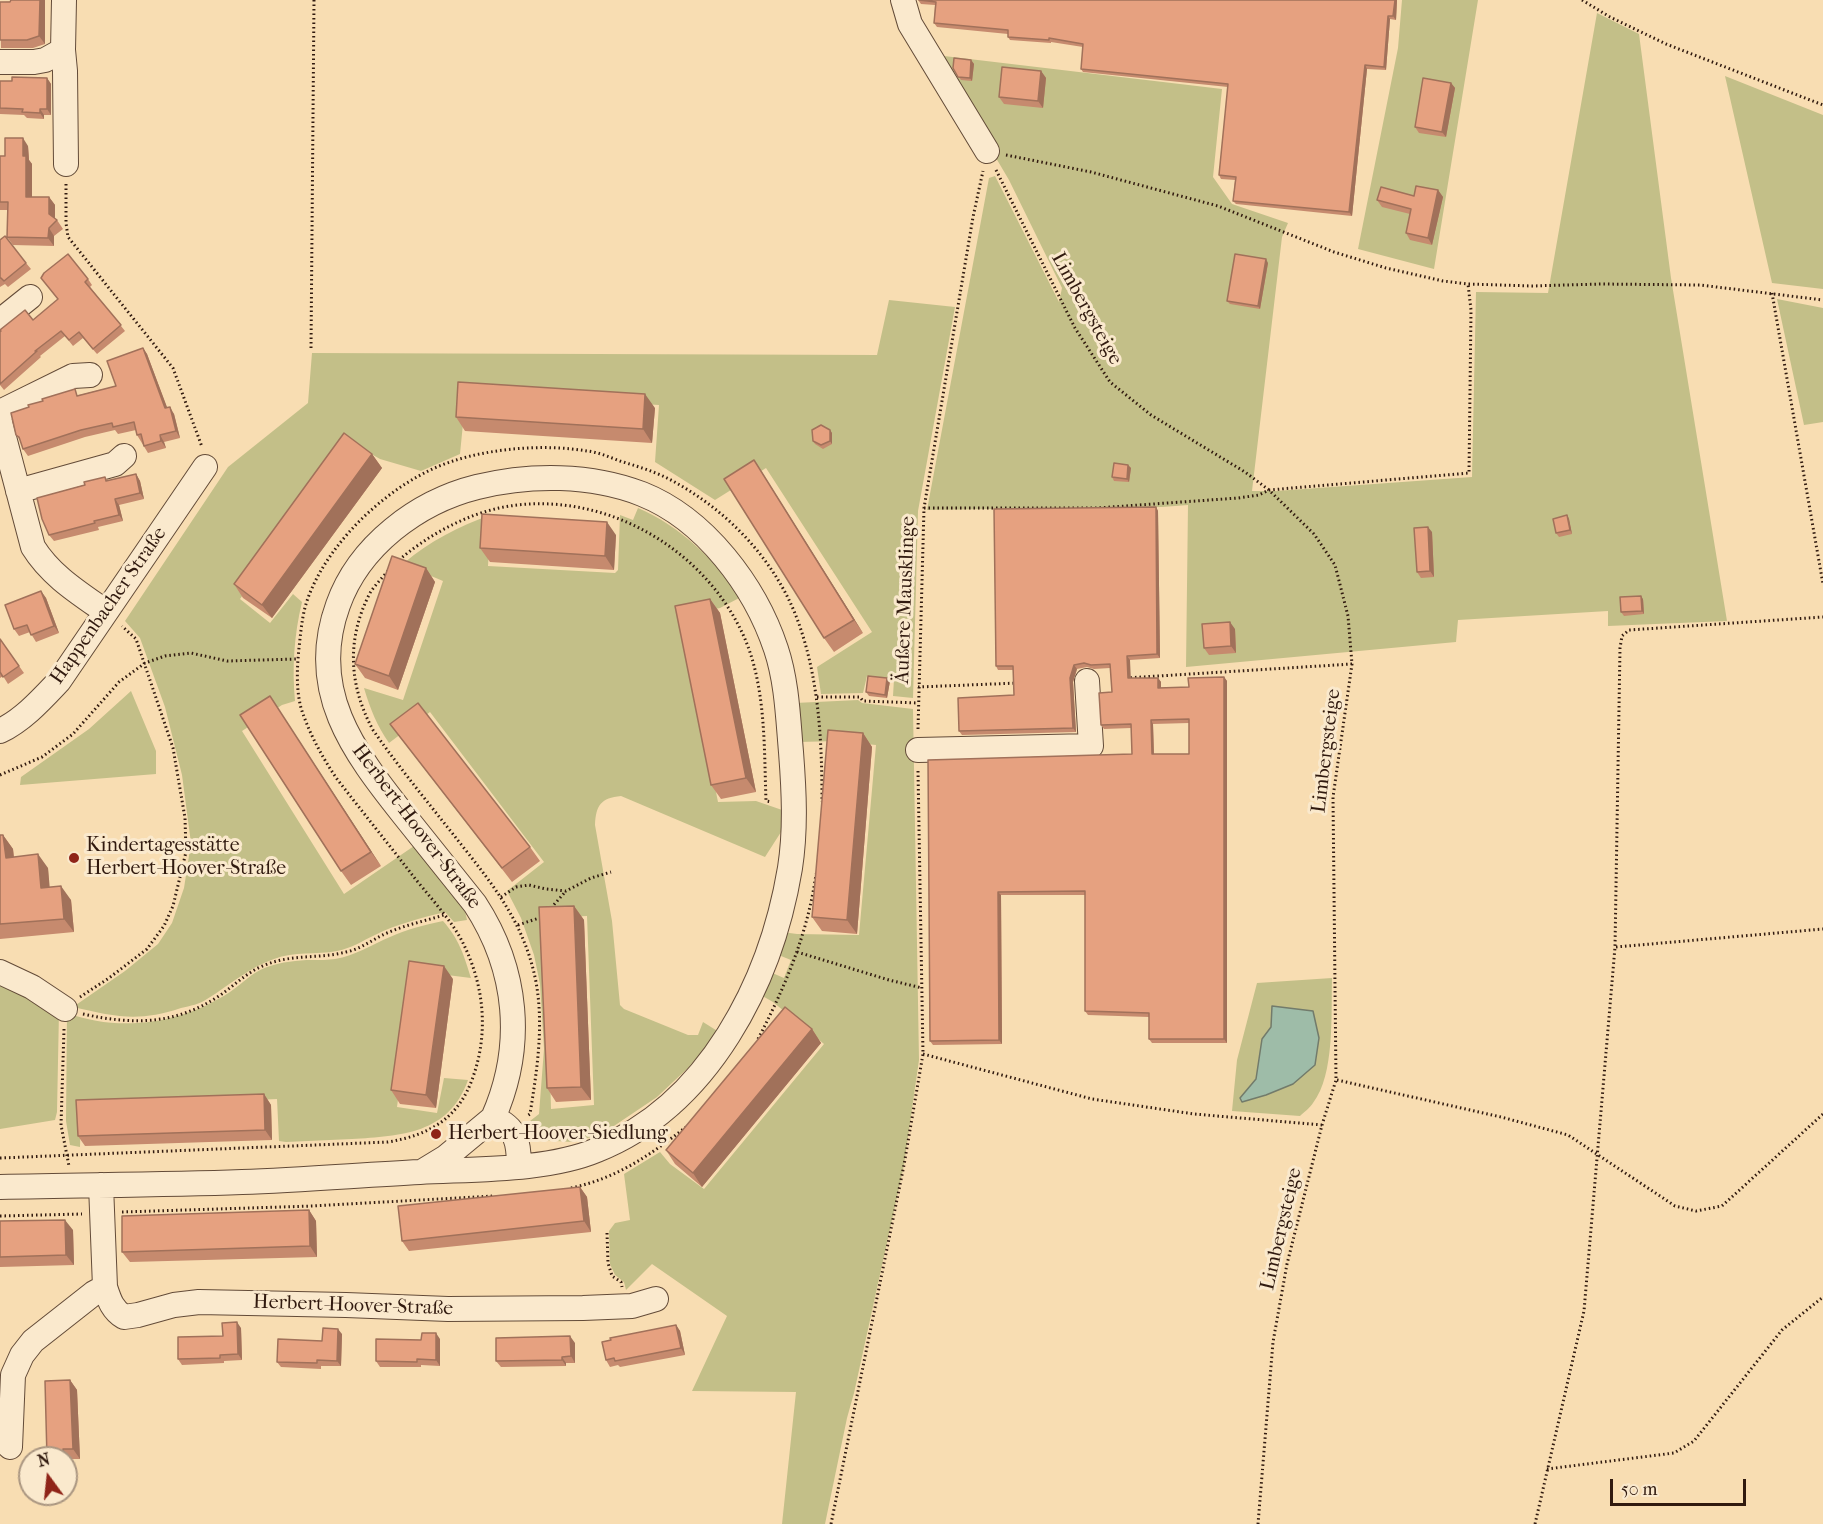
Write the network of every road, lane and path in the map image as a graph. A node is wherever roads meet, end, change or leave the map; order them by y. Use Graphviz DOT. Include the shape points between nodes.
graph roads {
  1 [pos="64,0"];
  2 [pos="314,0"];
  3 [pos="903,0"];
  4 [pos="1582,0"];
  5 [pos="63,50"];
  6 [pos="0,62"];
  7 [pos="1823,105"];
  8 [pos="987,151"];
  9 [pos="66,164"];
  10 [pos="1468,284"];
  11 [pos="1772,293"];
  12 [pos="30,297"];
  13 [pos="1823,300"];
  14 [pos="0,321"];
  15 [pos="311,348"];
  16 [pos="90,375"];
  17 [pos="0,412"];
  18 [pos="0,422"];
  19 [pos="124,456"];
  20 [pos="205,467"];
  21 [pos="10,477"];
  22 [pos="1269,490"];
  23 [pos="924,508"];
  24 [pos="395,564"];
  25 [pos="390,569"];
  26 [pos="1823,584"];
  27 [pos="106,612"];
  28 [pos="1823,617"];
  29 [pos="298,659"];
  30 [pos="145,663"];
  31 [pos="1352,664"];
  32 [pos="1121,678"];
  33 [pos="1087,681"];
  34 [pos="1019,683"];
  35 [pos="918,687"];
  36 [pos="817,697"];
  37 [pos="918,703"];
  38 [pos="0,731"];
  39 [pos="918,750"];
  40 [pos="0,775"];
  41 [pos="794,808"];
  42 [pos="611,872"];
  43 [pos="566,891"];
  44 [pos="501,897"];
  45 [pos="444,915"];
  46 [pos="518,925"];
  47 [pos="1823,929"];
  48 [pos="1615,947"];
  49 [pos="797,952"];
  50 [pos="0,972"];
  51 [pos="922,988"];
  52 [pos="65,1009"];
  53 [pos="923,1054"];
  54 [pos="1336,1080"];
  55 [pos="1823,1114"];
  56 [pos="502,1124"];
  57 [pos="1322,1125"];
  58 [pos="1596,1154"];
  59 [pos="519,1166"];
  60 [pos="422,1172"];
  61 [pos="73,1185"];
  62 [pos="101,1185"];
  63 [pos="0,1187"];
  64 [pos="607,1233"];
  65 [pos="621,1282"];
  66 [pos="105,1287"];
  67 [pos="1823,1297"];
  68 [pos="656,1299"];
  69 [pos="10,1447"];
  70 [pos="1547,1469"];
  71 [pos="831,1524"];
  72 [pos="1257,1524"];
  73 [pos="1535,1524"];
  1 -- 5 [label="street"];
  2 -- 15 [label="path"];
  3 -- 8 [label="street" via="910,24"];
  4 -- 7 [label="path" via="1666,44"];
  5 -- 6 [label="street" via="45,60"];
  5 -- 9 [label="street"];
  8 -- 10 [label="path" via="1091,172 1218,206 1334,252 1386,268"];
  8 -- 22 [label="path, Limbergsteige" via="1075,328 1110,382 1151,415"];
  8 -- 23 [label="path, Äußere Mausklinge"];
  9 -- 20 [label="path" via="68,237 173,368 202,447"];
  10 -- 11 [label="path" via="1700,285"];
  10 -- 22 [label="path" via="1469,473"];
  11 -- 13 [label="path"];
  11 -- 26 [label="path"];
  12 -- 14 [label="street"];
  16 -- 17 [label="street" via="74,376"];
  18 -- 21 [label="street"];
  19 -- 21 [label="street" via="115,464"];
  20 -- 27 [label="street, Happenbacher Straße"];
  21 -- 27 [label="street" via="41,560"];
  22 -- 23 [label="path" via="1238,498 1097,508"];
  22 -- 31 [label="path, Limbergsteige" via="1314,534 1335,565 1348,616"];
  23 -- 35 [label="path, Äußere Mausklinge"];
  24 -- 41 [label="path" via="414,548 464,520 499,508 560,506 613,516 652,534 692,564 712,585 745,639 761,704 766,801"];
  25 -- 44 [label="path" via="371,591 353,641 354,681 361,704 384,747"];
  27 -- 30 [label="path" via="136,639"];
  27 -- 38 [label="street, Happenbacher Straße" via="59,681 33,708"];
  28 -- 48 [label="path" via="1629,630 1622,636"];
  29 -- 30 [label="path" via="226,661 191,653"];
  30 -- 40 [label="path" via="119,682 73,734 42,757"];
  30 -- 52 [label="path" via="173,748 181,789 186,843 173,906 147,949"];
  31 -- 32 [label="path"];
  31 -- 54 [label="path, Limbergsteige" via="1333,797"];
  33 -- 39 [label="street" via="1091,746"];
  34 -- 35 [label="path"];
  35 -- 37 [label="path, Äußere Mausklinge"];
  36 -- 37 [label="path"];
  37 -- 39 [label="path, Äußere Mausklinge"];
  39 -- 51 [label="path, Äußere Mausklinge"];
  41 -- 56 [label="street, Herbert-Hoover-Straße" via="782,669 767,625 722,554 690,523 664,506 641,494 586,480 513,481 454,494 382,539 355,571 337,607 328,643 330,685 337,713 370,772 475,904 501,953 511,988 512,1037"];
  41 -- 59 [label="street, Herbert-Hoover-Straße" via="790,867 772,943 746,1003 713,1057 674,1102 628,1135 568,1160"];
  42 -- 43 [label="path"];
  43 -- 44 [label="path" via="529,885 516,887"];
  43 -- 46 [label="path" via="545,915"];
  44 -- 46 [label="path"];
  45 -- 52 [label="path" via="396,929 348,952 266,964 210,1001 180,1014 128,1022"];
  46 -- 56 [label="path" via="536,984 539,1046 530,1114"];
  47 -- 48 [label="path"];
  48 -- 58 [label="path"];
  49 -- 51 [label="path"];
  50 -- 52 [label="street"];
  51 -- 53 [label="path, Äußere Mausklinge"];
  52 -- 61 [label="path" via="61,1125"];
  53 -- 57 [label="path" via="1092,1099 1194,1114"];
  53 -- 71 [label="path, Äußere Mausklinge"];
  54 -- 57 [label="path, Limbergsteige"];
  54 -- 58 [label="path" via="1568,1135"];
  55 -- 58 [label="path" via="1722,1206 1696,1211 1675,1206"];
  56 -- 59 [label="street" via="517,1143"];
  56 -- 60 [label="street, Herbert-Hoover-Straße"];
  57 -- 72 [label="path, Limbergsteige" via="1287,1264 1273,1342"];
  58 -- 70 [label="path" via="1584,1311"];
  59 -- 60 [label="street, Herbert-Hoover-Straße"];
  60 -- 62 [label="street, Herbert-Hoover-Straße"];
  61 -- 62 [label="street, Herbert-Hoover-Straße"];
  61 -- 63 [label="street, Herbert-Hoover-Straße"];
  62 -- 66 [label="street, Herbert-Hoover-Straße"];
  64 -- 65 [label="path" via="608,1263 612,1276"];
  66 -- 68 [label="street, Herbert-Hoover-Straße" via="113,1308 124,1317 199,1302 549,1309 624,1307"];
  66 -- 69 [label="street" via="33,1341 22,1355 13,1375"];
  67 -- 70 [label="path" via="1782,1330 1694,1441 1674,1453"];
  70 -- 73 [label="path"];
}
